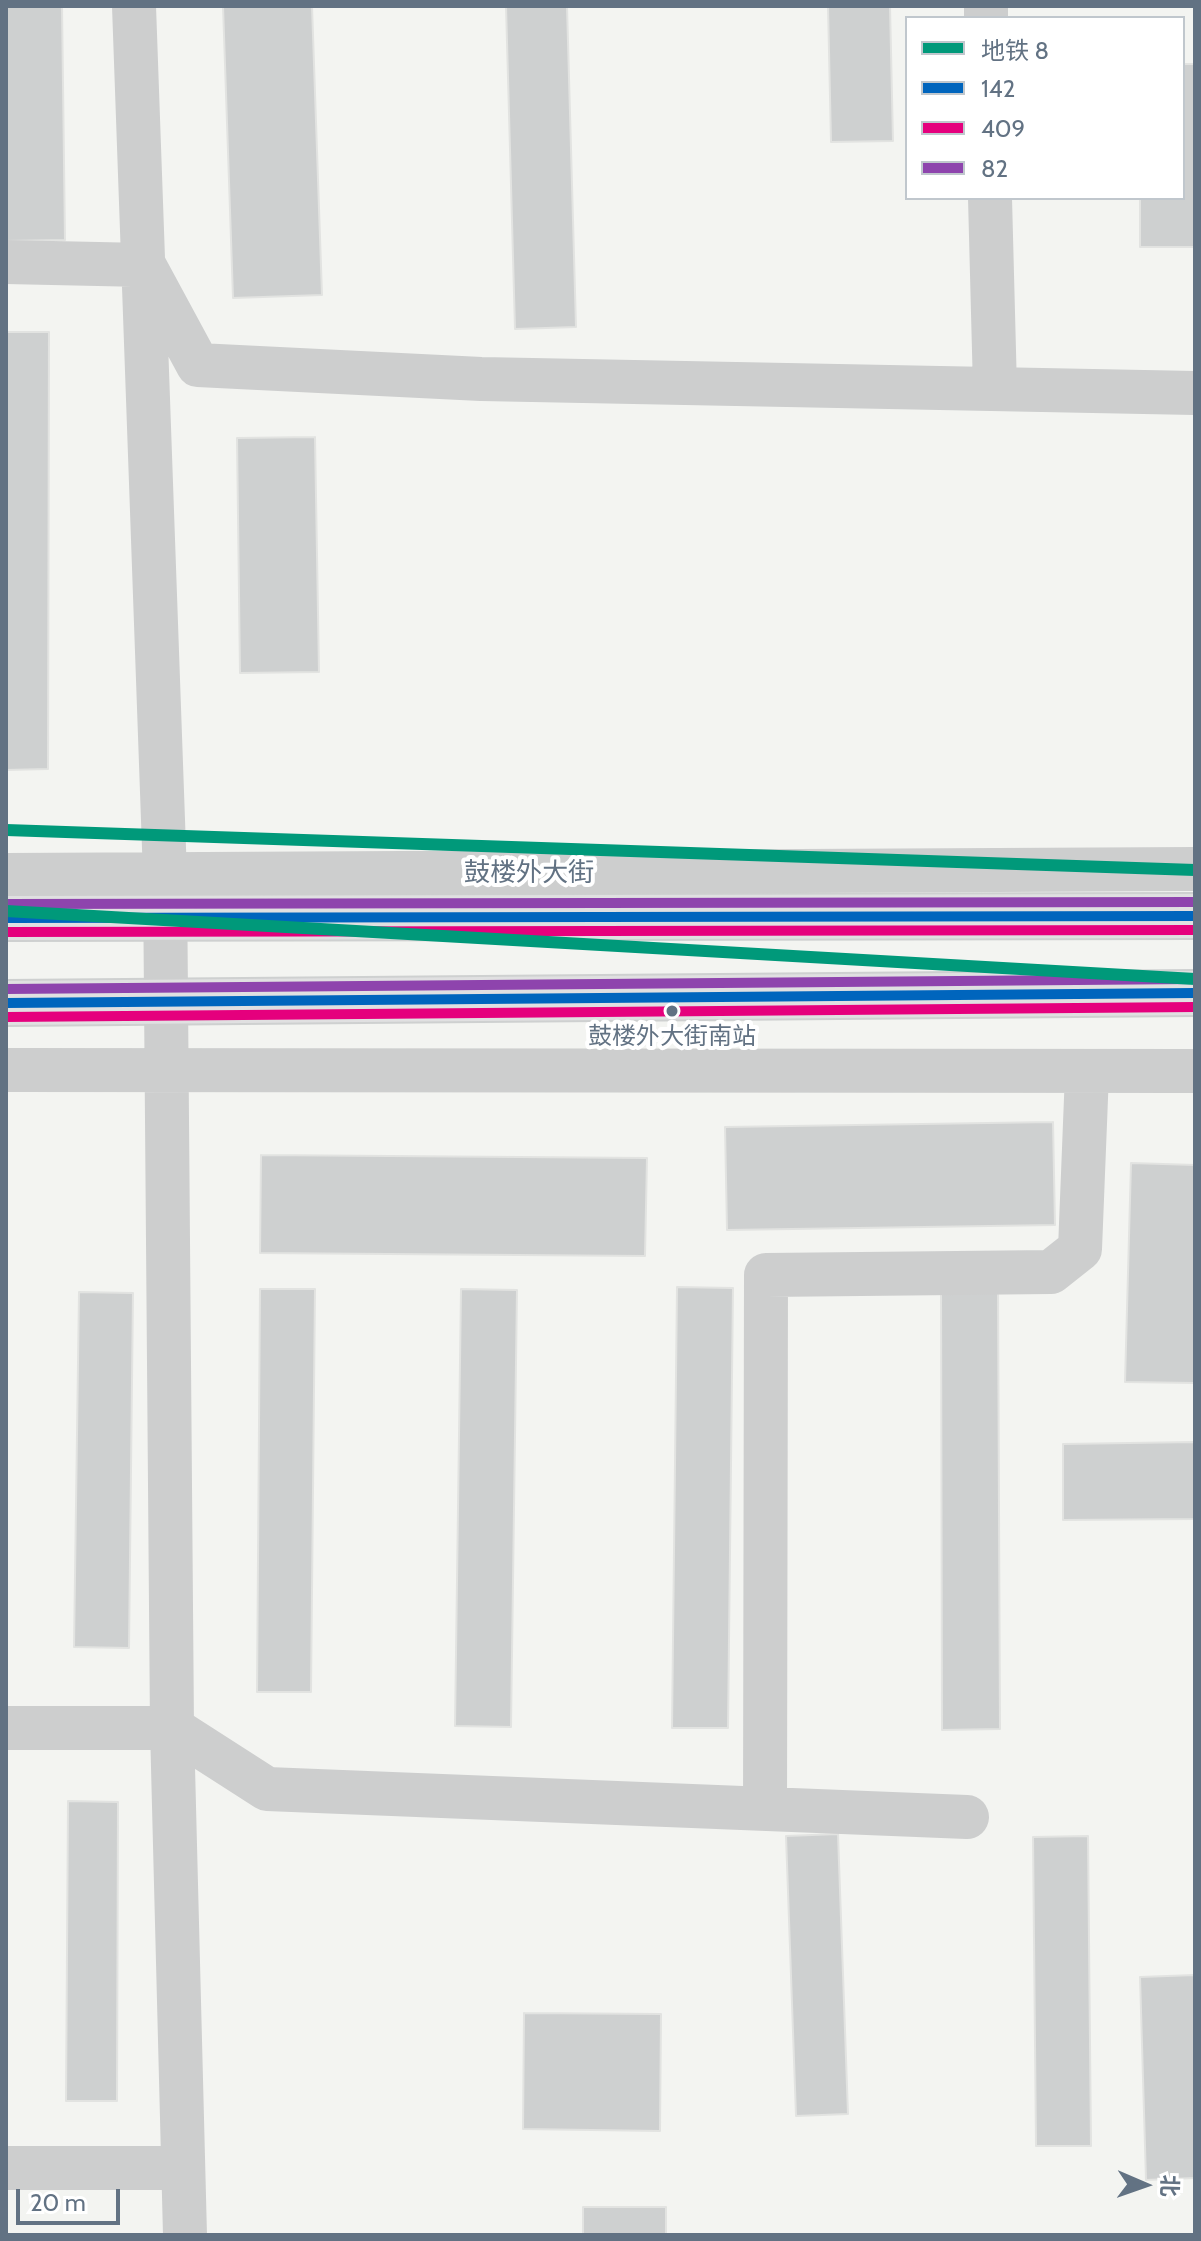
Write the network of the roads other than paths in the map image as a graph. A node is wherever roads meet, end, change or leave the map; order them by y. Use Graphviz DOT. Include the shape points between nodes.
graph roads {
  1 [pos="134,6"];
  2 [pos="990,200"];
  3 [pos="6,262"];
  4 [pos="144,265"];
  5 [pos="995,389"];
  6 [pos="1195,393"];
  7 [pos="1195,869"];
  8 [pos="6,875"];
  9 [pos="165,896"];
  10 [pos="1195,916"];
  11 [pos="6,918"];
  12 [pos="1195,993"];
  13 [pos="167,1002"];
  14 [pos="6,1003"];
  15 [pos="6,1070"];
  16 [pos="168,1070"];
  17 [pos="1195,1071"];
  18 [pos="1087,1073"];
  19 [pos="6,1728"];
  20 [pos="172,1728"];
  21 [pos="765,1809"];
  22 [pos="967,1817"];
  23 [pos="6,2168"];
  24 [pos="183,2168"];
  25 [pos="185,2235"];
  1 -- 4 [label="street"];
  2 -- 5 [label="street"];
  3 -- 4 [label="street"];
  4 -- 5 [label="street" via="198,365 481,379"];
  4 -- 9 [label="street"];
  5 -- 6 [label="street"];
  7 -- 9 [label="street, 鼓楼外大街"];
  8 -- 9 [label="street, 鼓楼外大街"];
  9 -- 10 [label="main road, 鼓楼外大街"];
  9 -- 11 [label="main road, 鼓楼外大街"];
  9 -- 13 [label="street"];
  12 -- 13 [label="main road"];
  13 -- 14 [label="main road"];
  13 -- 16 [label="street"];
  15 -- 16 [label="street"];
  16 -- 18 [label="street"];
  16 -- 20 [label="street"];
  17 -- 18 [label="street"];
  18 -- 21 [label="street" via="1080,1249 1051,1272 766,1275"];
  19 -- 20 [label="street"];
  20 -- 21 [label="street" via="267,1789"];
  20 -- 24 [label="street"];
  21 -- 22 [label="street"];
  23 -- 24 [label="street"];
  24 -- 25 [label="street"];
}
